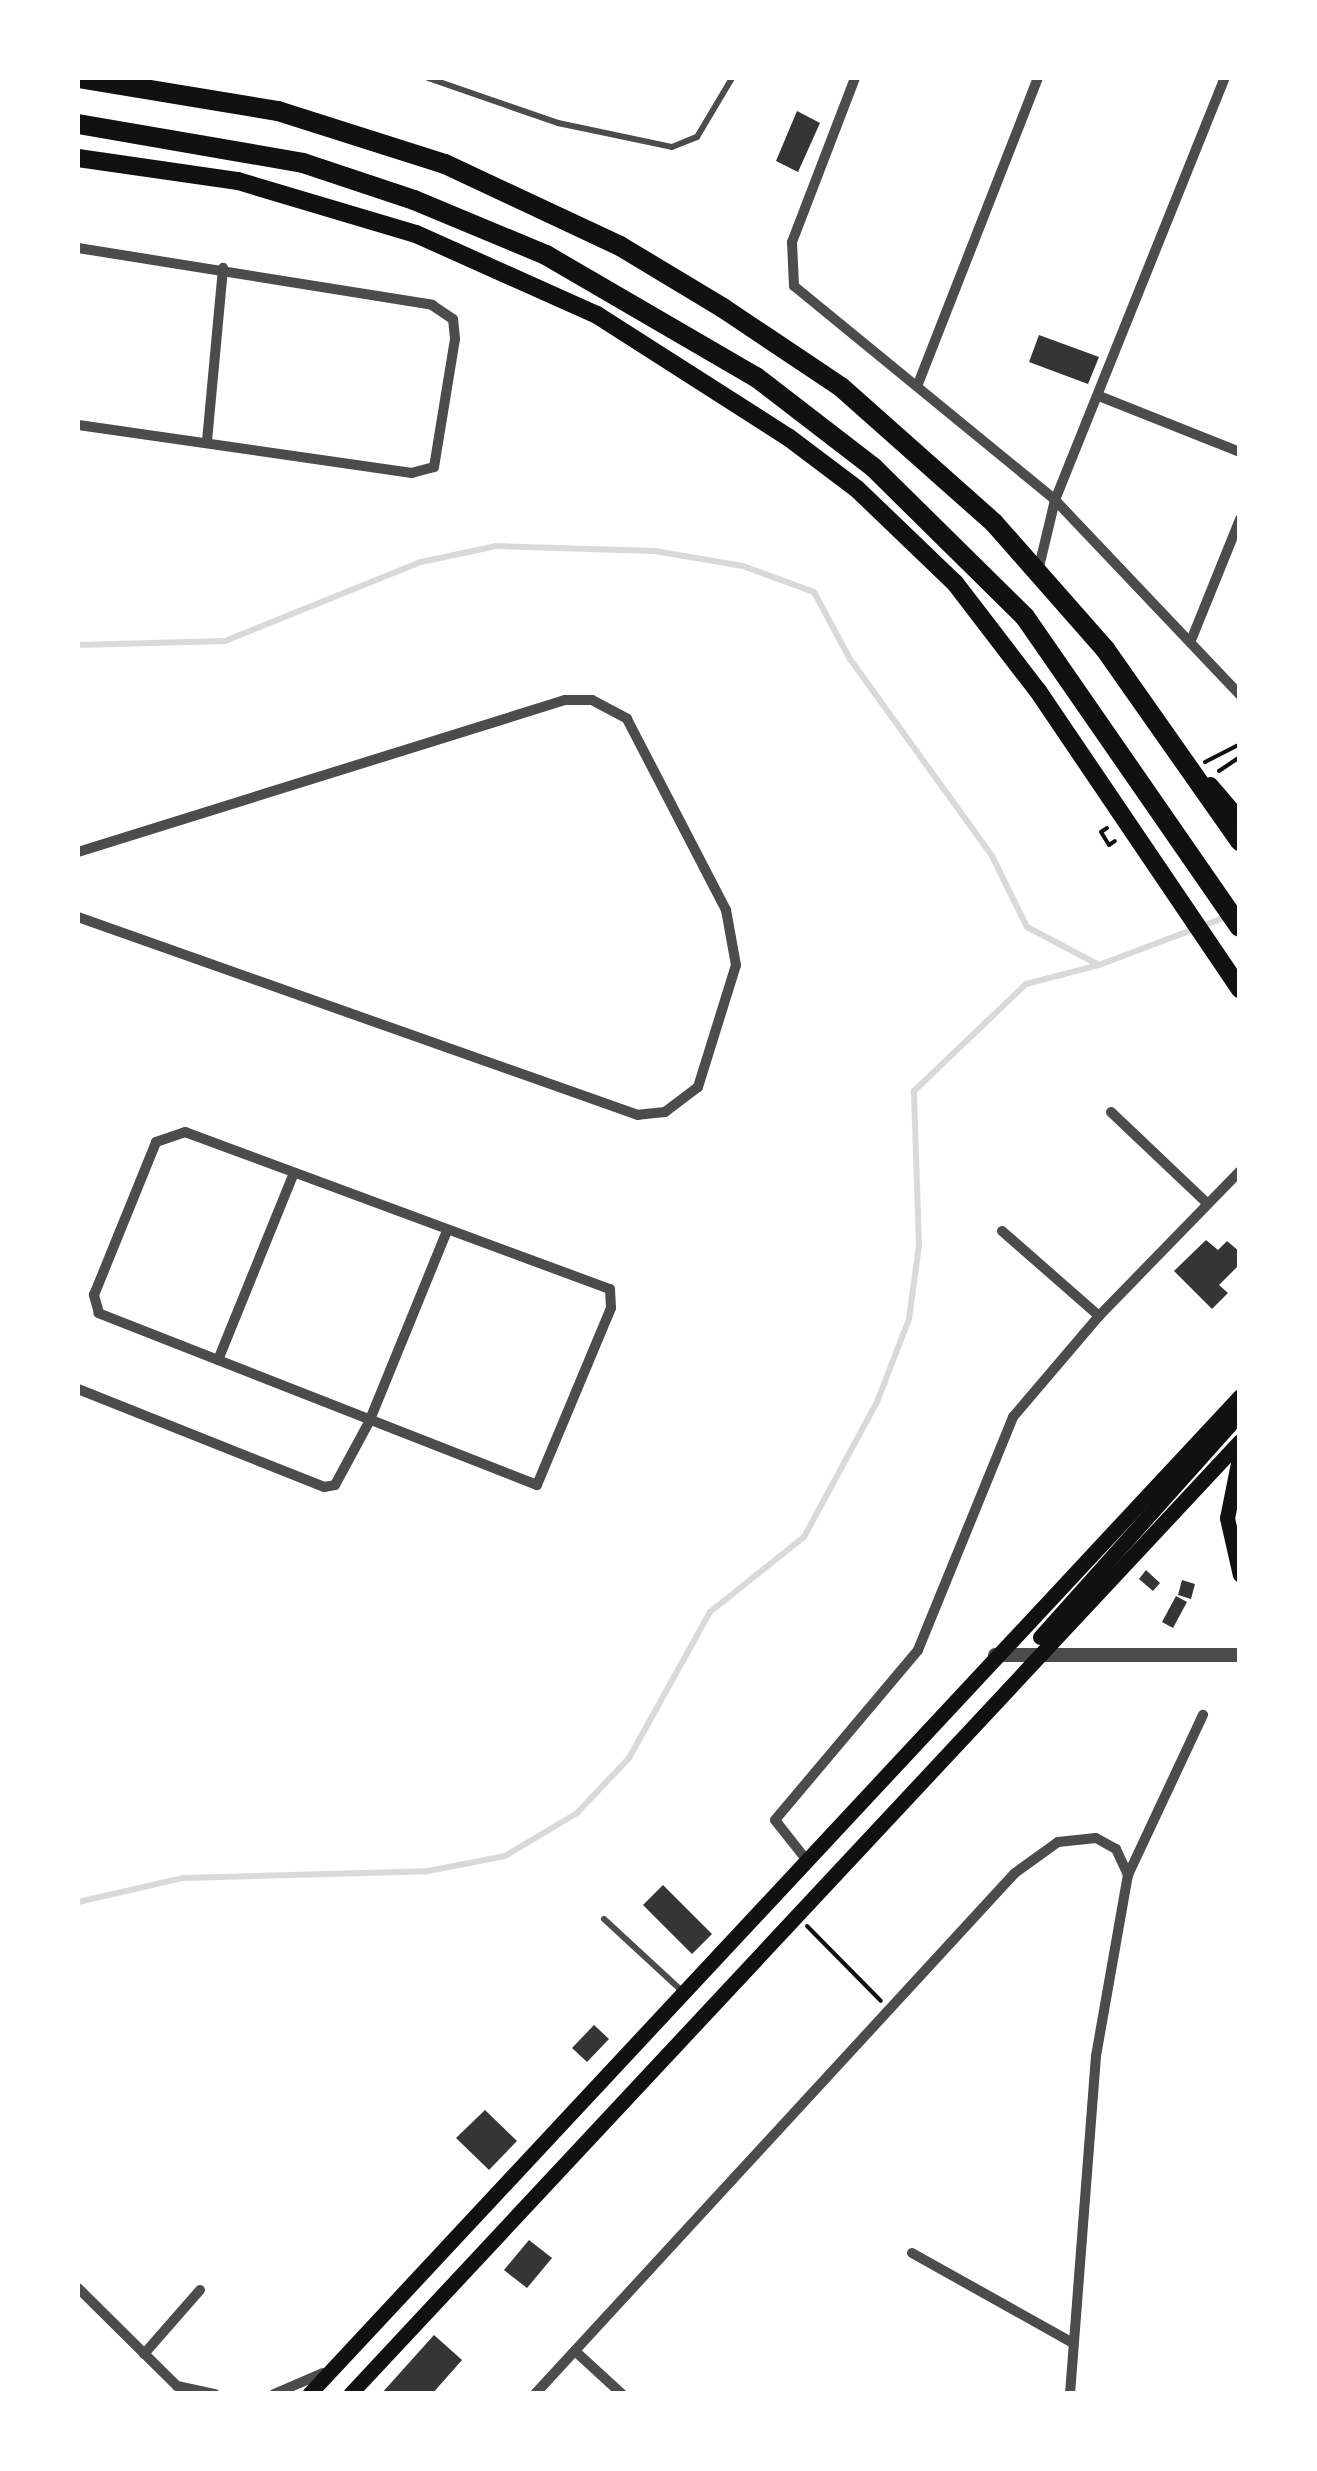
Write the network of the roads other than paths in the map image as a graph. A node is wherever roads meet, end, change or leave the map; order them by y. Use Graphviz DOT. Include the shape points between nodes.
graph roads {
  1 [pos="78,78"];
  2 [pos="428,78"];
  3 [pos="732,78"];
  4 [pos="854,78"];
  5 [pos="1038,78"];
  6 [pos="1225,78"];
  7 [pos="115,80"];
  8 [pos="78,124"];
  9 [pos="78,158"];
  10 [pos="78,248"];
  11 [pos="223,268"];
  12 [pos="918,384"];
  13 [pos="1099,396"];
  14 [pos="78,426"];
  15 [pos="207,442"];
  16 [pos="1240,452"];
  17 [pos="1055,500"];
  18 [pos="1240,519"];
  19 [pos="1038,572"];
  20 [pos="1192,638"];
  21 [pos="1240,695"];
  22 [pos="1155,718"];
  23 [pos="1240,819"];
  24 [pos="1240,840"];
  25 [pos="78,852"];
  26 [pos="78,918"];
  27 [pos="1239,926"];
  28 [pos="1240,990"];
  29 [pos="1110,1112"];
  30 [pos="1240,1171"];
  31 [pos="292,1174"];
  32 [pos="1207,1203"];
  33 [pos="1002,1231"];
  34 [pos="446,1232"];
  35 [pos="1099,1316"];
  36 [pos="218,1360"];
  37 [pos="78,1389"];
  38 [pos="1240,1396"];
  39 [pos="1240,1414"];
  40 [pos="369,1422"];
  41 [pos="1240,1440"];
  42 [pos="1240,1453"];
  43 [pos="1240,1574"];
  44 [pos="1040,1652"];
  45 [pos="994,1655"];
  46 [pos="1239,1655"];
  47 [pos="1203,1715"];
  48 [pos="929,1771"];
  49 [pos="804,1858"];
  50 [pos="1128,1876"];
  51 [pos="604,1919"];
  52 [pos="682,1991"];
  53 [pos="912,2253"];
  54 [pos="78,2289"];
  55 [pos="200,2290"];
  56 [pos="1072,2342"];
  57 [pos="576,2351"];
  58 [pos="144,2354"];
  59 [pos="334,2368"];
  60 [pos="173,2390"];
  61 [pos="216,2394"];
  62 [pos="274,2394"];
  63 [pos="309,2394"];
  64 [pos="350,2394"];
  65 [pos="535,2394"];
  66 [pos="622,2394"];
  67 [pos="1070,2394"];
  1 -- 7 [label="highway"];
  2 -- 3 [label="lane" via="558,123 672,148 697,137"];
  4 -- 12 [label="street" via="792,242 789,272 805,300"];
  5 -- 12 [label="street"];
  6 -- 13 [label="street"];
  7 -- 19 [label="highway" via="278,112 446,164 620,246 841,387 943,474"];
  8 -- 27 [label="highway" via="303,163 414,200 546,255 756,377 874,468 1025,617"];
  9 -- 28 [label="main road" via="238,181 416,234 597,315 788,437 856,489 955,583"];
  10 -- 11 [label="street"];
  11 -- 15 [label="street"];
  11 -- 15 [label="street" via="432,306 453,319 456,339 434,466 412,473"];
  12 -- 17 [label="street"];
  13 -- 16 [label="street"];
  13 -- 17 [label="street"];
  14 -- 15 [label="street"];
  17 -- 19 [label="street"];
  17 -- 20 [label="street"];
  18 -- 20 [label="street"];
  19 -- 22 [label="highway"];
  20 -- 21 [label="street"];
  22 -- 23 [label="main road"];
  22 -- 24 [label="highway"];
  25 -- 26 [label="street" via="565,700 592,700 628,720 726,910 736,965 698,1087 665,1112 638,1115"];
  29 -- 32 [label="street"];
  30 -- 32 [label="street"];
  31 -- 34 [label="street"];
  31 -- 36 [label="street"];
  31 -- 36 [label="street" via="184,1132 168,1133 156,1142 100,1278 94,1296 99,1313"];
  32 -- 35 [label="street"];
  33 -- 35 [label="street"];
  34 -- 40 [label="street"];
  34 -- 40 [label="street" via="610,1289 611,1308 545,1475 537,1485 523,1484"];
  35 -- 49 [label="street" via="1013,1417 918,1650 775,1820"];
  36 -- 40 [label="street"];
  37 -- 40 [label="street" via="324,1488 344,1478"];
  38 -- 45 [label="main road"];
  39 -- 48 [label="main road" via="1083,1585"];
  41 -- 44 [label="main road"];
  42 -- 43 [label="main road" via="1226,1518"];
  44 -- 45 [label="street"];
  44 -- 46 [label="street"];
  44 -- 48 [label="main road"];
  45 -- 49 [label="main road"];
  47 -- 50 [label="street"];
  48 -- 64 [label="main road"];
  49 -- 52 [label="main road"];
  50 -- 56 [label="street" via="1096,2056"];
  50 -- 57 [label="street" via="1107,1840 1058,1842 1015,1874"];
  51 -- 52 [label="lane"];
  52 -- 59 [label="main road"];
  53 -- 56 [label="street"];
  54 -- 58 [label="street"];
  55 -- 58 [label="street"];
  56 -- 67 [label="street"];
  57 -- 65 [label="street"];
  57 -- 66 [label="street"];
  58 -- 60 [label="street"];
  59 -- 62 [label="street"];
  59 -- 63 [label="main road"];
  60 -- 61 [label="street"];
}
